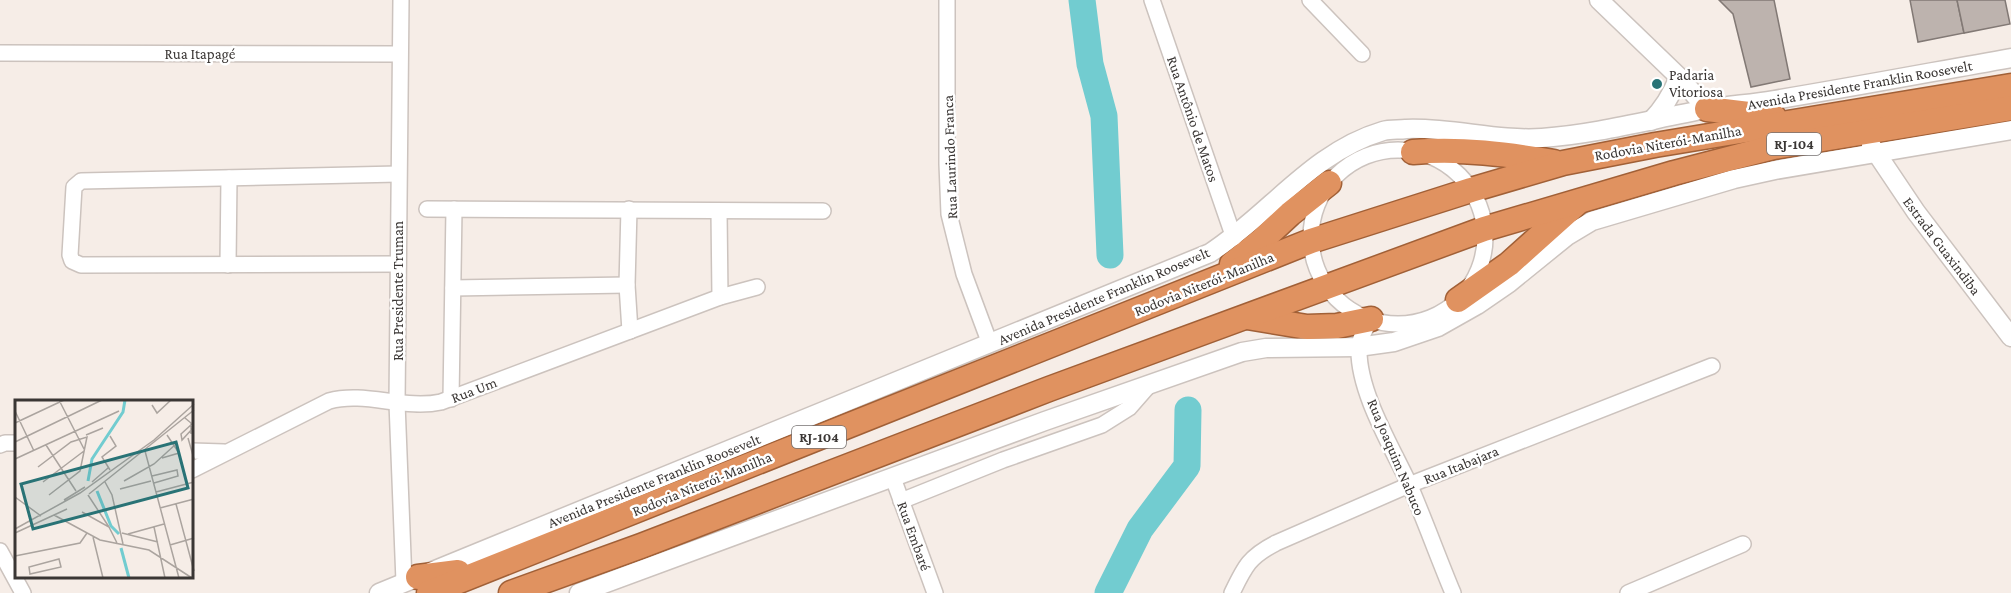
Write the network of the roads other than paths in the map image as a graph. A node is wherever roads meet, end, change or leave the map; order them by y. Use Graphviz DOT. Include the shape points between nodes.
graph roads {
  1 [pos="401,0"];
  2 [pos="947,0"];
  3 [pos="1152,0"];
  4 [pos="1310,0"];
  5 [pos="1599,0"];
  6 [pos="0,53"];
  7 [pos="399,54"];
  8 [pos="1362,54"];
  9 [pos="2011,58"];
  10 [pos="1679,77"];
  11 [pos="2011,86"];
  12 [pos="2011,108"];
  13 [pos="1707,109"];
  14 [pos="1800,120"];
  15 [pos="1651,121"];
  16 [pos="2011,130"];
  17 [pos="1385,131"];
  18 [pos="1863,133"];
  19 [pos="1383,151"];
  20 [pos="1413,152"];
  21 [pos="1876,154"];
  22 [pos="1563,163"];
  23 [pos="398,174"];
  24 [pos="229,178"];
  25 [pos="1329,183"];
  26 [pos="1471,190"];
  27 [pos="1581,199"];
  28 [pos="427,209"];
  29 [pos="454,209"];
  30 [pos="629,209"];
  31 [pos="719,211"];
  32 [pos="823,211"];
  33 [pos="1485,229"];
  34 [pos="1233,238"];
  35 [pos="1311,241"];
  36 [pos="398,264"];
  37 [pos="228,265"];
  38 [pos="1209,281"];
  39 [pos="627,285"];
  40 [pos="1325,286"];
  41 [pos="756,287"];
  42 [pos="453,288"];
  43 [pos="720,297"];
  44 [pos="1458,300"];
  45 [pos="1245,317"];
  46 [pos="1371,320"];
  47 [pos="630,331"];
  48 [pos="2011,337"];
  49 [pos="990,344"];
  50 [pos="1358,347"];
  51 [pos="1712,366"];
  52 [pos="1150,384"];
  53 [pos="451,399"];
  54 [pos="397,403"];
  55 [pos="15,443"];
  56 [pos="0,445"];
  57 [pos="194,451"];
  58 [pos="224,452"];
  59 [pos="194,469"];
  60 [pos="893,478"];
  61 [pos="1409,485"];
  62 [pos="901,501"];
  63 [pos="1743,544"];
  64 [pos="0,551"];
  65 [pos="14,567"];
  66 [pos="18,578"];
  67 [pos="417,584"];
  68 [pos="23,593"];
  69 [pos="379,593"];
  70 [pos="511,593"];
  71 [pos="579,593"];
  72 [pos="935,593"];
  73 [pos="1232,593"];
  74 [pos="1452,593"];
  75 [pos="1628,593"];
  1 -- 7 [label="street, Rua Presidente Truman"];
  2 -- 49 [label="street, Rua Laurindo Franca" via="949,214 964,274"];
  3 -- 34 [label="street, Rua Antônio de Matos"];
  4 -- 8 [label="street"];
  5 -- 10 [label="street"];
  6 -- 7 [label="street, Rua Itapagé"];
  7 -- 23 [label="street, Rua Presidente Truman"];
  9 -- 13 [label="street, Avenida Presidente Franklin Roosevelt" via="1756,104"];
  10 -- 13 [label="street"];
  10 -- 15 [label="street" via="1662,111"];
  11 -- 14 [label="highway, Rodovia Niterói-Manilha / RJ-104"];
  12 -- 18 [label="highway, Rodovia Niterói-Manilha / RJ-104"];
  13 -- 14 [label="highway"];
  13 -- 15 [label="street, Avenida Presidente Franklin Roosevelt"];
  14 -- 22 [label="highway, Rodovia Niterói-Manilha / RJ-104"];
  15 -- 17 [label="street, Avenida Presidente Franklin Roosevelt" via="1540,138 1444,130"];
  16 -- 21 [label="street"];
  17 -- 19 [label="street"];
  17 -- 34 [label="street, Avenida Presidente Franklin Roosevelt" via="1318,164"];
  18 -- 21 [label="street, Estrada Guaxindiba"];
  18 -- 27 [label="highway, Rodovia Niterói-Manilha / RJ-104" via="1774,147"];
  19 -- 20 [label="street"];
  19 -- 25 [label="street" via="1353,162"];
  20 -- 22 [label="highway" via="1446,149"];
  20 -- 26 [label="street" via="1446,165"];
  21 -- 48 [label="street, Estrada Guaxindiba"];
  21 -- 50 [label="street" via="1734,179 1592,220 1509,283 1438,327 1407,339"];
  22 -- 26 [label="highway, Rodovia Niterói-Manilha / RJ-104"];
  23 -- 24 [label="street"];
  23 -- 36 [label="street, Rua Presidente Truman"];
  24 -- 37 [label="street"];
  24 -- 37 [label="street" via="81,181 74,187 70,255 72,261 81,265"];
  25 -- 35 [label="street" via="1315,210"];
  25 -- 38 [label="highway"];
  26 -- 33 [label="street"];
  26 -- 35 [label="highway, Rodovia Niterói-Manilha / RJ-104"];
  27 -- 33 [label="highway, Rodovia Niterói-Manilha / RJ-104"];
  27 -- 44 [label="highway" via="1509,264"];
  28 -- 29 [label="street"];
  29 -- 30 [label="street"];
  29 -- 42 [label="street"];
  30 -- 31 [label="street"];
  30 -- 39 [label="street"];
  31 -- 32 [label="street"];
  31 -- 43 [label="street"];
  33 -- 40 [label="highway, Rodovia Niterói-Manilha / RJ-104"];
  33 -- 44 [label="street" via="1482,258 1473,281"];
  34 -- 49 [label="street, Avenida Presidente Franklin Roosevelt" via="1178,268"];
  35 -- 38 [label="highway, Rodovia Niterói-Manilha / RJ-104"];
  35 -- 40 [label="street" via="1316,268"];
  36 -- 37 [label="street"];
  36 -- 54 [label="street, Rua Presidente Truman"];
  38 -- 67 [label="highway, Rodovia Niterói-Manilha / RJ-104" via="487,569"];
  39 -- 42 [label="street"];
  39 -- 47 [label="street"];
  40 -- 45 [label="highway, Rodovia Niterói-Manilha / RJ-104"];
  40 -- 46 [label="street" via="1343,304"];
  41 -- 43 [label="street, Rua Um"];
  42 -- 53 [label="street"];
  43 -- 47 [label="street, Rua Um"];
  44 -- 46 [label="street" via="1437,315 1412,323"];
  45 -- 46 [label="highway" via="1307,327"];
  45 -- 70 [label="highway, Rodovia Niterói-Manilha / RJ-104"];
  46 -- 50 [label="street"];
  47 -- 53 [label="street, Rua Um"];
  49 -- 67 [label="street, Avenida Presidente Franklin Roosevelt"];
  50 -- 52 [label="street" via="1258,349"];
  50 -- 61 [label="street, Rua Joaquim Nabuco" via="1361,372 1371,400"];
  51 -- 61 [label="street, Rua Itabajara"];
  52 -- 60 [label="street"];
  52 -- 62 [label="street" via="1129,408 1102,425"];
  53 -- 54 [label="street, Rua Um" via="429,405"];
  54 -- 58 [label="street, Rua Um" via="329,401"];
  54 -- 67 [label="street, Rua Presidente Truman"];
  55 -- 56 [label="street"];
  57 -- 58 [label="street"];
  58 -- 59 [label="street, Rua Um"];
  60 -- 62 [label="street, Rua Embaré"];
  60 -- 71 [label="street"];
  61 -- 73 [label="street, Rua Itabajara" via="1258,553 1247,564"];
  61 -- 74 [label="street, Rua Joaquim Nabuco"];
  62 -- 72 [label="street, Rua Embaré"];
  63 -- 75 [label="street"];
  64 -- 65 [label="street"];
  66 -- 68 [label="street"];
  67 -- 69 [label="street, Avenida Presidente Franklin Roosevelt"];
}
